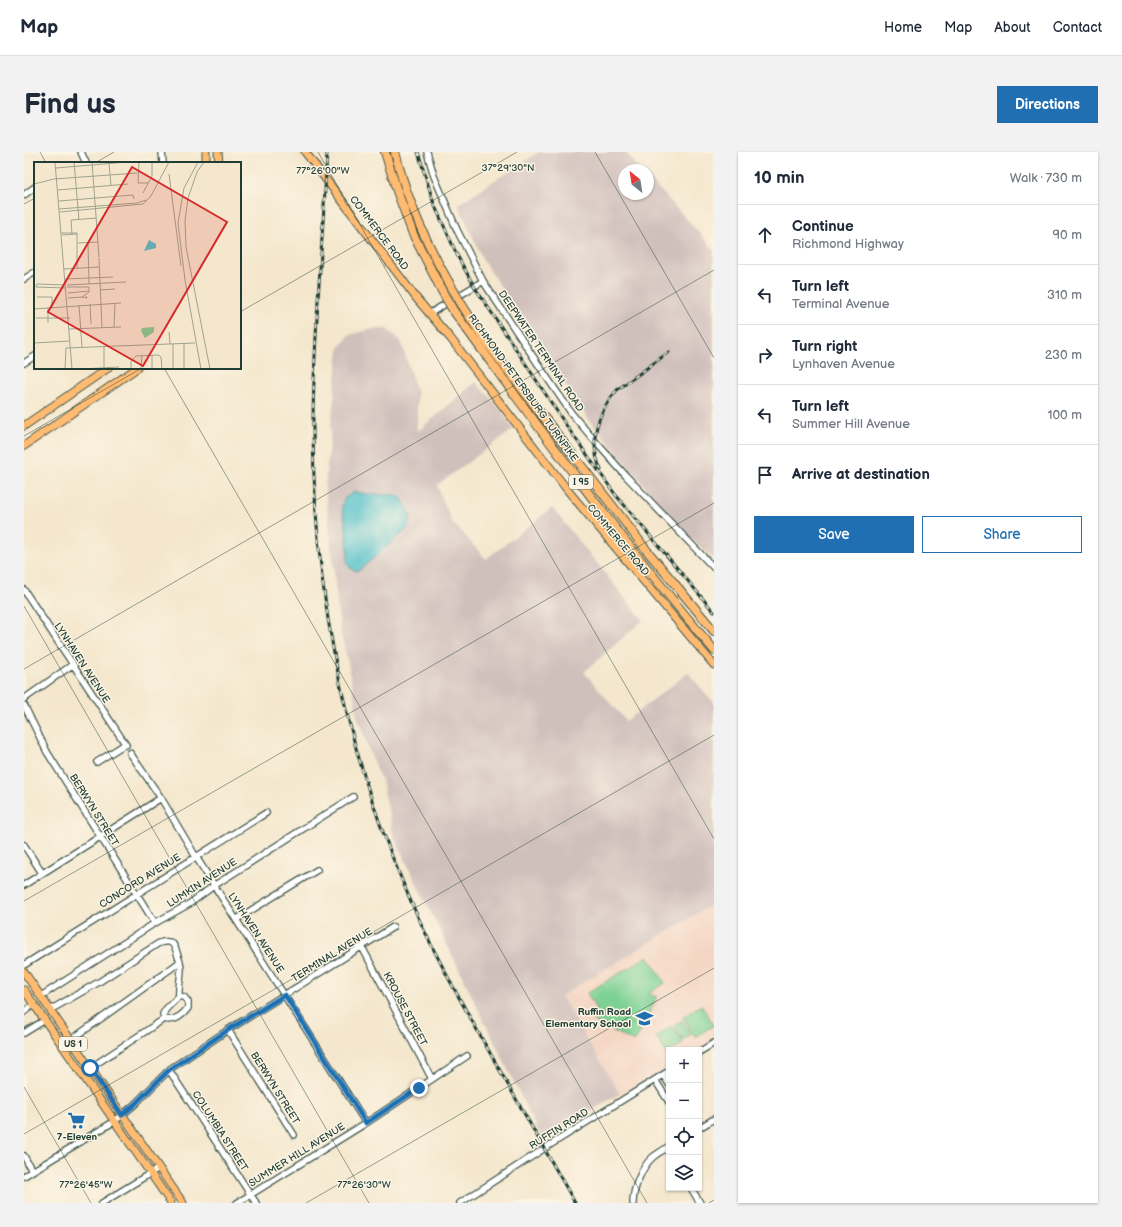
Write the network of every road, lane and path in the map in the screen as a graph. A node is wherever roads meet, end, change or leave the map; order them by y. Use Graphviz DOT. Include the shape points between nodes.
graph roads {
  1 [pos="162,152"];
  2 [pos="305,152"];
  3 [pos="385,152"];
  4 [pos="395,152"];
  5 [pos="427,152"];
  6 [pos="163,162"];
  7 [pos="34,188"];
  8 [pos="24,195"];
  9 [pos="34,273"];
  10 [pos="24,280"];
  11 [pos="483,281"];
  12 [pos="429,314"];
  13 [pos="438,325"];
  14 [pos="34,357"];
  15 [pos="24,363"];
  16 [pos="107,369"];
  17 [pos="136,369"];
  18 [pos="24,426"];
  19 [pos="24,446"];
  20 [pos="714,568"];
  21 [pos="24,591"];
  22 [pos="714,631"];
  23 [pos="714,650"];
  24 [pos="72,665"];
  25 [pos="714,665"];
  26 [pos="714,670"];
  27 [pos="24,699"];
  28 [pos="24,705"];
  29 [pos="130,753"];
  30 [pos="97,762"];
  31 [pos="353,797"];
  32 [pos="161,798"];
  33 [pos="266,812"];
  34 [pos="99,836"];
  35 [pos="24,845"];
  36 [pos="196,857"];
  37 [pos="317,870"];
  38 [pos="42,873"];
  39 [pos="24,885"];
  40 [pos="215,885"];
  41 [pos="136,894"];
  42 [pos="237,919"];
  43 [pos="155,923"];
  44 [pos="393,927"];
  45 [pos="362,947"];
  46 [pos="180,962"];
  47 [pos="24,965"];
  48 [pos="24,972"];
  49 [pos="24,990"];
  50 [pos="285,995"];
  51 [pos="40,996"];
  52 [pos="179,996"];
  53 [pos="34,1004"];
  54 [pos="50,1010"];
  55 [pos="24,1012"];
  56 [pos="164,1019"];
  57 [pos="45,1020"];
  58 [pos="228,1030"];
  59 [pos="24,1033"];
  60 [pos="71,1040"];
  61 [pos="714,1043"];
  62 [pos="702,1050"];
  63 [pos="467,1056"];
  64 [pos="90,1068"];
  65 [pos="169,1070"];
  66 [pos="666,1072"];
  67 [pos="663,1074"];
  68 [pos="432,1079"];
  69 [pos="655,1080"];
  70 [pos="668,1083"];
  71 [pos="666,1097"];
  72 [pos="122,1115"];
  73 [pos="714,1119"];
  74 [pos="115,1121"];
  75 [pos="366,1123"];
  76 [pos="702,1126"];
  77 [pos="294,1135"];
  78 [pos="666,1149"];
  79 [pos="24,1156"];
  80 [pos="159,1168"];
  81 [pos="32,1171"];
  82 [pos="151,1173"];
  83 [pos="24,1176"];
  84 [pos="694,1191"];
  85 [pos="250,1195"];
  86 [pos="102,1203"];
  87 [pos="171,1203"];
  88 [pos="184,1203"];
  89 [pos="237,1203"];
  90 [pos="256,1203"];
  91 [pos="460,1203"];
  92 [pos="633,1203"];
  93 [pos="700,1203"];
  1 -- 6 [label="street"];
  2 -- 12 [label="main road, COMMERCE ROAD"];
  3 -- 23 [label="highway, RICHMOND-PETERSBURG TURNPIKE / I 95, bridge" via="413,234 453,310 568,466 669,597"];
  4 -- 22 [label="highway, RICHMOND-PETERSBURG TURNPIKE / I 95, bridge" via="415,214 439,265 484,339 648,552"];
  5 -- 11 [label="street, DEEPWATER TERMINAL ROAD" via="434,176 457,230"];
  7 -- 8 [label="street"];
  9 -- 10 [label="street"];
  11 -- 12 [label="street"];
  11 -- 20 [label="street, DEEPWATER TERMINAL ROAD" via="572,414 626,476"];
  12 -- 13 [label="main road, COMMERCE ROAD"];
  13 -- 25 [label="main road, COMMERCE ROAD" via="572,496"];
  13 -- 26 [label="main road, COMMERCE ROAD" via="445,338 549,472"];
  14 -- 15 [label="street"];
  16 -- 18 [label="main road"];
  17 -- 19 [label="main road"];
  21 -- 24 [label="street, LYNHAVEN AVENUE"];
  24 -- 27 [label="street"];
  24 -- 30 [label="street, LYNHAVEN AVENUE" via="125,745"];
  28 -- 34 [label="street, BERWYN STREET" via="47,752"];
  29 -- 32 [label="street, LYNHAVEN AVENUE"];
  31 -- 40 [label="street, LUMKIN AVENUE"];
  32 -- 34 [label="street"];
  32 -- 36 [label="street, LYNHAVEN AVENUE"];
  33 -- 36 [label="street, CONCORD AVENUE"];
  34 -- 38 [label="street"];
  34 -- 41 [label="street, BERWYN STREET"];
  35 -- 38 [label="street"];
  36 -- 40 [label="street, LYNHAVEN AVENUE"];
  36 -- 41 [label="street, CONCORD AVENUE"];
  37 -- 42 [label="street"];
  38 -- 39 [label="street"];
  40 -- 42 [label="street, LYNHAVEN AVENUE"];
  40 -- 43 [label="street, LUMKIN AVENUE" via="189,904"];
  41 -- 43 [label="street, BERWYN STREET"];
  41 -- 47 [label="street, CONCORD AVENUE"];
  42 -- 50 [label="street, LYNHAVEN AVENUE"];
  43 -- 51 [label="street, LUMKIN AVENUE"];
  44 -- 45 [label="street, TERMINAL AVENUE"];
  45 -- 50 [label="street, TERMINAL AVENUE"];
  45 -- 68 [label="street, KROUSE STREET"];
  46 -- 52 [label="street"];
  46 -- 54 [label="street" via="171,942 159,943"];
  46 -- 60 [label="street"];
  48 -- 51 [label="main road, US 1"];
  49 -- 53 [label="main road, US 1"];
  50 -- 58 [label="street, TERMINAL AVENUE"];
  50 -- 75 [label="street, LYNHAVEN AVENUE"];
  51 -- 54 [label="main road, US 1"];
  52 -- 56 [label="street" via="166,1009"];
  52 -- 56 [label="street" via="188,1002 186,1012 172,1020"];
  53 -- 55 [label="street"];
  53 -- 57 [label="main road, US 1"];
  54 -- 60 [label="main road, US 1"];
  56 -- 64 [label="street"];
  57 -- 59 [label="street"];
  57 -- 74 [label="main road, US 1"];
  58 -- 65 [label="street, TERMINAL AVENUE"];
  58 -- 77 [label="street, BERWYN STREET"];
  60 -- 64 [label="main road, US 1"];
  61 -- 62 [label="street"];
  63 -- 68 [label="street, SUMMER HILL AVENUE"];
  64 -- 72 [label="main road, US 1"];
  65 -- 72 [label="street, TERMINAL AVENUE"];
  65 -- 85 [label="street, COLUMBIA STREET"];
  66 -- 67 [label="street, RUFFIN ROAD"];
  67 -- 69 [label="street, RUFFIN ROAD"];
  67 -- 70 [label="street"];
  68 -- 75 [label="street, SUMMER HILL AVENUE"];
  69 -- 71 [label="street"];
  69 -- 91 [label="street, RUFFIN ROAD"];
  72 -- 74 [label="street, TERMINAL AVENUE"];
  72 -- 80 [label="main road, US 1"];
  73 -- 76 [label="street"];
  74 -- 81 [label="street, TERMINAL AVENUE"];
  74 -- 82 [label="main road, US 1"];
  75 -- 85 [label="street, SUMMER HILL AVENUE"];
  78 -- 92 [label="street" via="652,1157 643,1169 637,1181"];
  79 -- 81 [label="street"];
  80 -- 82 [label="street"];
  80 -- 88 [label="main road, US 1"];
  81 -- 83 [label="street, TERMINAL AVENUE"];
  82 -- 86 [label="street"];
  82 -- 87 [label="main road, US 1"];
  84 -- 93 [label="street"];
  85 -- 89 [label="street, SUMMER HILL AVENUE"];
  85 -- 90 [label="street, COLUMBIA STREET"];
}
